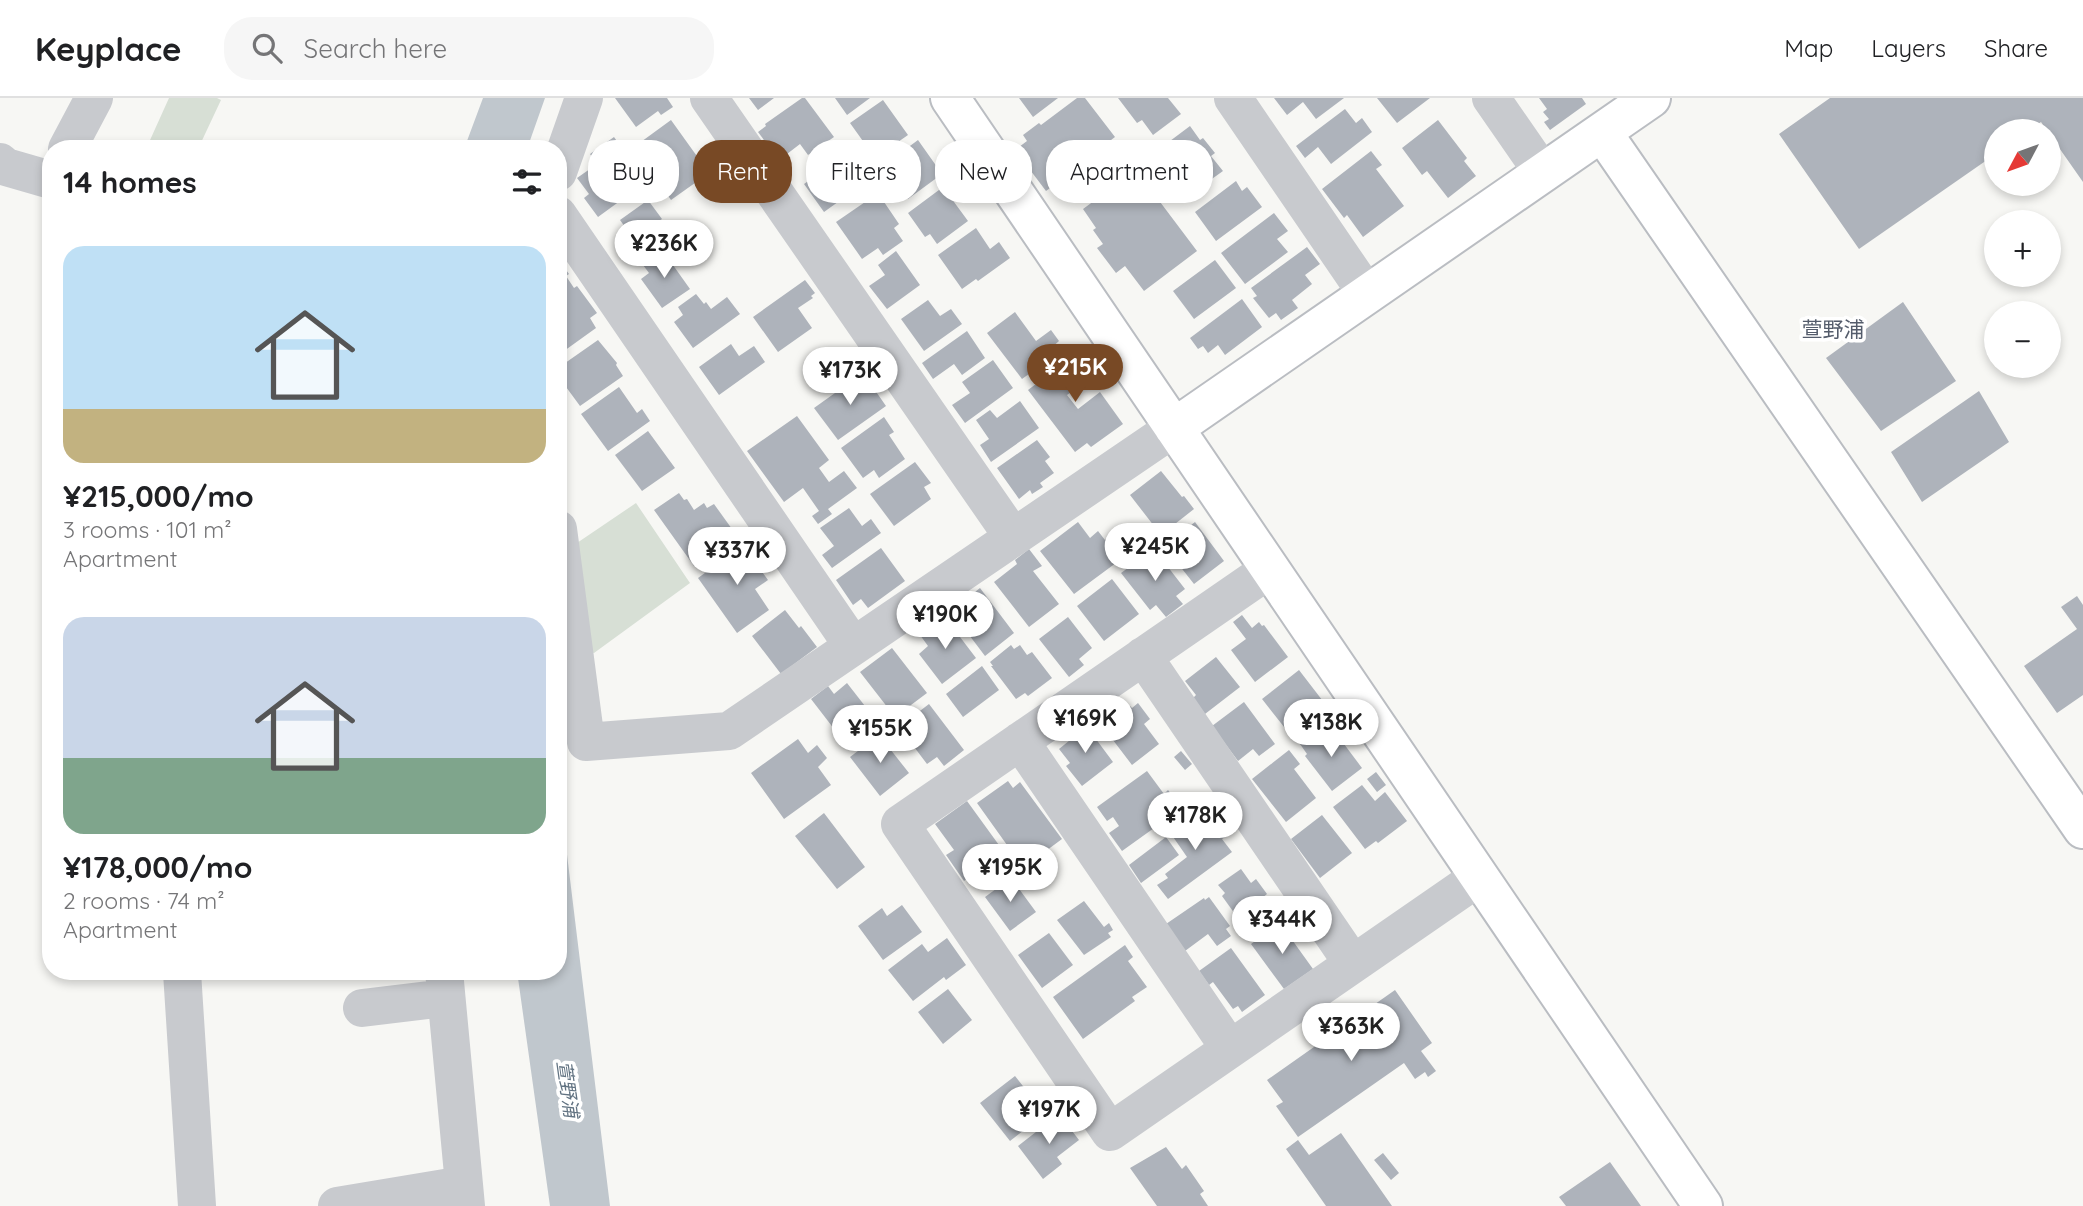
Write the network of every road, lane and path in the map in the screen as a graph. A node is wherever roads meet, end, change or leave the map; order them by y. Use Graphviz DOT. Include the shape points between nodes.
graph roads {
  1 [pos="94,98"];
  2 [pos="584,98"];
  3 [pos="709,98"];
  4 [pos="950,98"];
  5 [pos="1233,98"];
  6 [pos="1491,98"];
  7 [pos="1651,98"];
  8 [pos="1602,132"];
  9 [pos="72,140"];
  10 [pos="567,146"];
  11 [pos="0,162"];
  12 [pos="1543,173"];
  13 [pos="42,177"];
  14 [pos="567,228"];
  15 [pos="1367,294"];
  16 [pos="1174,428"];
  17 [pos="1013,537"];
  18 [pos="1270,569"];
  19 [pos="567,597"];
  20 [pos="853,646"];
  21 [pos="1143,656"];
  22 [pos="1020,741"];
  23 [pos="2083,829"];
  24 [pos="1479,877"];
  25 [pos="1353,964"];
  26 [pos="183,980"];
  27 [pos="445,984"];
  28 [pos="362,1009"];
  29 [pos="1230,1049"];
  30 [pos="465,1195"];
  31 [pos="197,1206"];
  32 [pos="337,1206"];
  33 [pos="1703,1206"];
  1 -- 9 [label="street"];
  2 -- 10 [label="street"];
  3 -- 17 [label="street"];
  4 -- 16 [label="street"];
  5 -- 15 [label="street"];
  6 -- 12 [label="street"];
  7 -- 8 [label="street"];
  8 -- 12 [label="street"];
  8 -- 23 [label="street"];
  11 -- 13 [label="street"];
  12 -- 15 [label="street"];
  14 -- 20 [label="street"];
  15 -- 16 [label="street"];
  16 -- 17 [label="street"];
  16 -- 18 [label="street"];
  17 -- 20 [label="street"];
  18 -- 21 [label="street"];
  18 -- 24 [label="street"];
  19 -- 20 [label="street" via="586,742 729,730"];
  21 -- 22 [label="street"];
  21 -- 25 [label="street"];
  22 -- 29 [label="street"];
  22 -- 29 [label="street" via="900,824 1110,1132"];
  24 -- 25 [label="street"];
  24 -- 33 [label="street"];
  25 -- 29 [label="street"];
  26 -- 31 [label="street"];
  27 -- 28 [label="street"];
  27 -- 30 [label="street"];
  30 -- 32 [label="street"];
}
